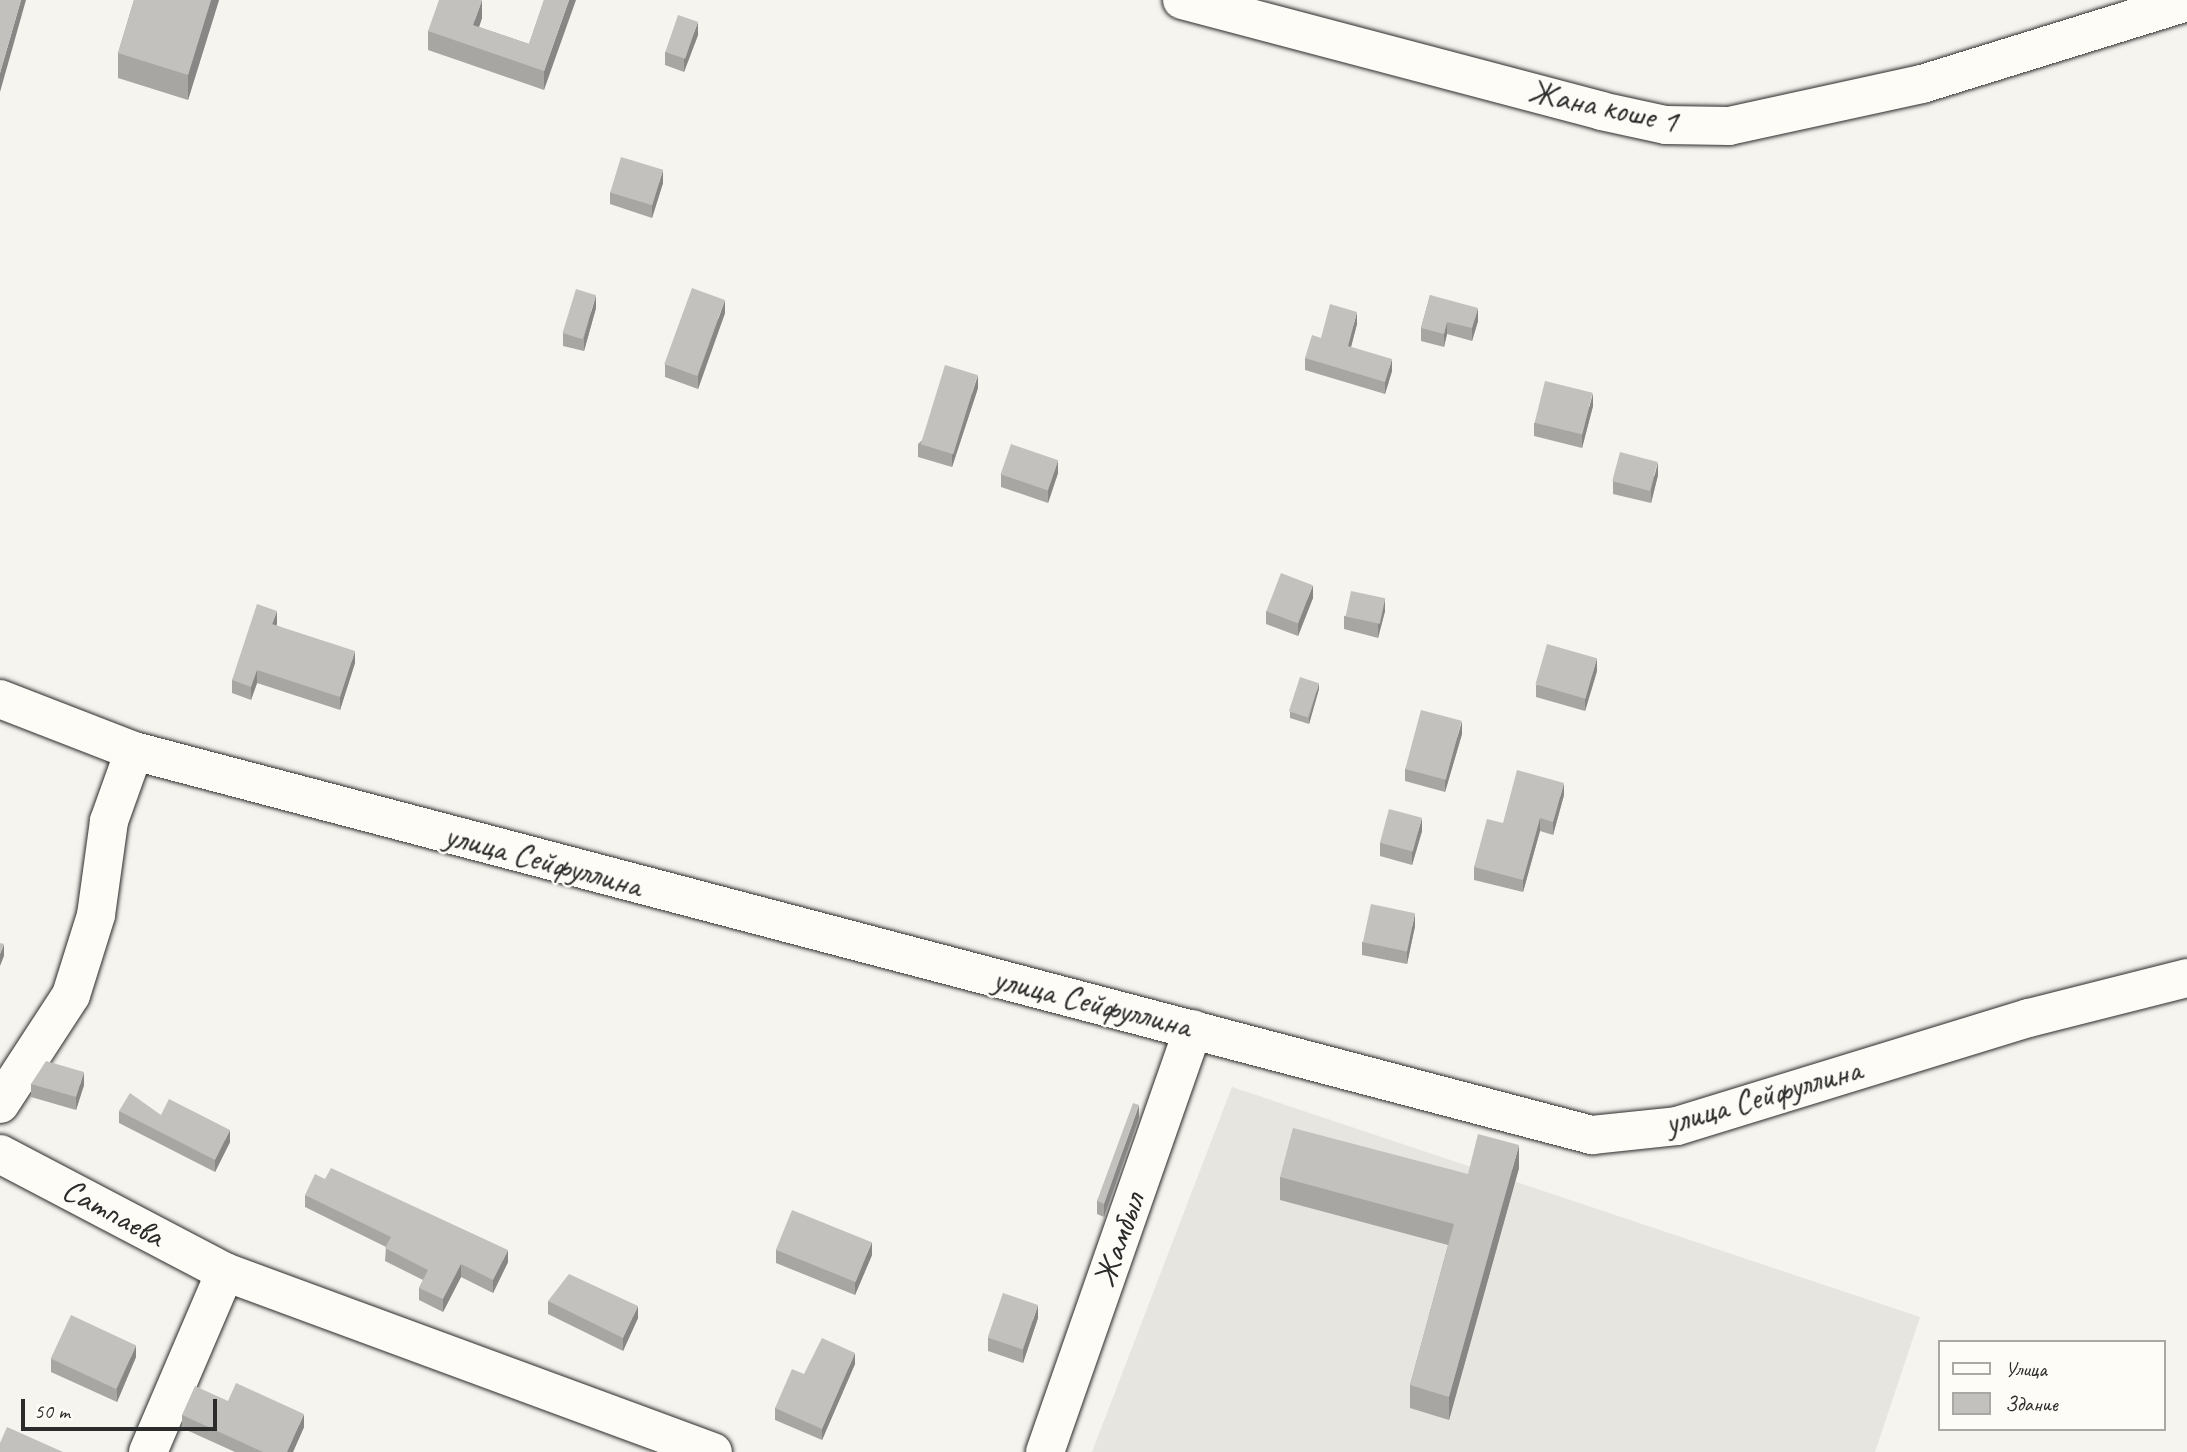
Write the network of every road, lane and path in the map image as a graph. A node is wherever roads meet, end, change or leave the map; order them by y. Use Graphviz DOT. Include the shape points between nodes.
graph roads {
  1 [pos="1182,0"];
  2 [pos="2187,2"];
  3 [pos="0,699"];
  4 [pos="134,751"];
  5 [pos="2187,978"];
  6 [pos="1194,1029"];
  7 [pos="0,1104"];
  8 [pos="0,1154"];
  9 [pos="225,1272"];
  10 [pos="148,1452"];
  11 [pos="713,1452"];
  12 [pos="1045,1452"];
  1 -- 2 [label="street, Жана коше 1" via="1601,111 1666,125 1729,126 1922,84"];
  3 -- 4 [label="street, улица Сейфуллина"];
  4 -- 6 [label="street, улица Сейфуллина"];
  4 -- 7 [label="street" via="109,821 96,915 71,995"];
  5 -- 6 [label="street, улица Сейфуллина" via="2029,1018 1677,1126 1592,1135"];
  6 -- 12 [label="street, Жамбыл"];
  8 -- 9 [label="street, Сатпаева"];
  9 -- 10 [label="street"];
  9 -- 11 [label="street, Сатпаева"];
}
